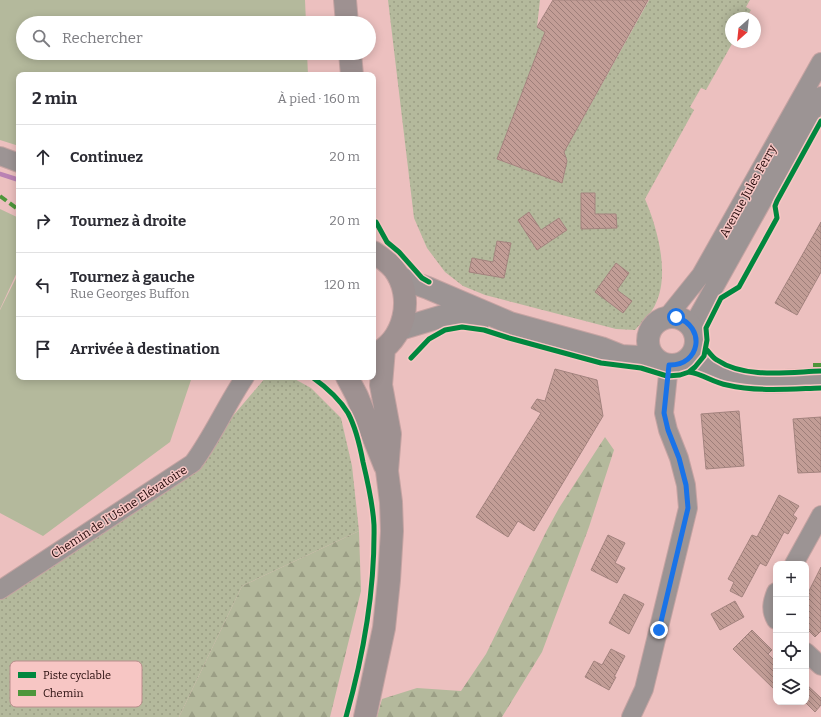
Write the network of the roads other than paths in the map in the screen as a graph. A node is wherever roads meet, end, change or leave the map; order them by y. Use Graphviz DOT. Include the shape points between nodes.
graph roads {
  1 [pos="345,0"];
  2 [pos="346,16"];
  3 [pos="351,60"];
  4 [pos="821,62"];
  5 [pos="352,72"];
  6 [pos="821,96"];
  7 [pos="0,156"];
  8 [pos="16,161"];
  9 [pos="377,254"];
  10 [pos="400,278"];
  11 [pos="668,316"];
  12 [pos="510,323"];
  13 [pos="692,327"];
  14 [pos="400,329"];
  15 [pos="648,337"];
  16 [pos="601,348"];
  17 [pos="378,352"];
  18 [pos="691,356"];
  19 [pos="662,362"];
  20 [pos="821,379"];
  21 [pos="243,380"];
  22 [pos="349,380"];
  23 [pos="388,471"];
  24 [pos="821,515"];
  25 [pos="796,561"];
  26 [pos="0,590"];
  27 [pos="773,600"];
  28 [pos="773,616"];
  29 [pos="809,655"];
  30 [pos="821,666"];
  31 [pos="365,717"];
  32 [pos="631,717"];
  1 -- 2 [label="main road"];
  3 -- 5 [label="main road"];
  4 -- 11 [label="street, Avenue Jules Ferry" via="701,275"];
  6 -- 13 [label="street, Avenue Jules Ferry"];
  7 -- 8 [label="street"];
  9 -- 10 [label="main road" via="388,262"];
  10 -- 12 [label="street"];
  10 -- 14 [label="main road" via="406,298 404,319"];
  11 -- 13 [label="street" via="682,319"];
  11 -- 15 [label="street" via="652,326"];
  12 -- 14 [label="street" via="450,314"];
  12 -- 16 [label="street"];
  13 -- 18 [label="street" via="696,341"];
  14 -- 17 [label="main road" via="390,343"];
  15 -- 16 [label="street" via="621,346"];
  15 -- 19 [label="street" via="650,352"];
  16 -- 19 [label="street" via="620,356"];
  17 -- 23 [label="main road" via="390,434"];
  18 -- 19 [label="street" via="680,364"];
  18 -- 20 [label="street" via="712,370 741,380"];
  19 -- 32 [label="street" via="664,413 686,485 688,508 644,689"];
  21 -- 26 [label="street, Chemin de l'Usine Elévatoire" via="206,446 193,463"];
  22 -- 23 [label="main road"];
  23 -- 31 [label="main road" via="392,531 389,580 384,628"];
  24 -- 25 [label="street"];
  27 -- 28 [label="street"];
  29 -- 30 [label="street"];
}
